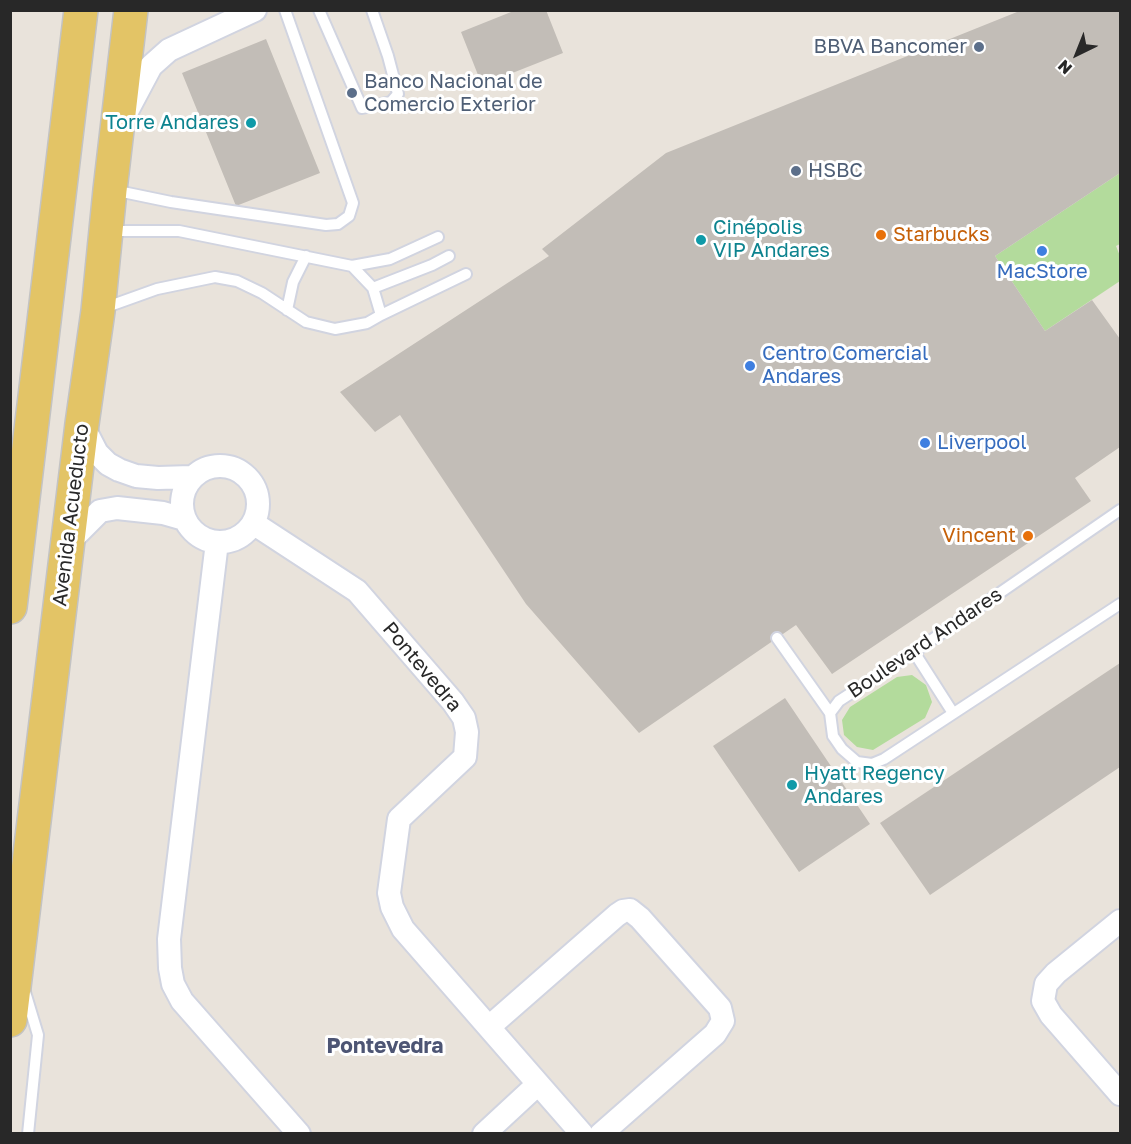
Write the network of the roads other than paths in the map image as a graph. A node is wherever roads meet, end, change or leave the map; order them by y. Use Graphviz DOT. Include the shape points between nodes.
graph roads {
  1 [pos="81,10"];
  2 [pos="131,10"];
  3 [pos="255,10"];
  4 [pos="285,10"];
  5 [pos="319,10"];
  6 [pos="372,10"];
  7 [pos="117,136"];
  8 [pos="110,190"];
  9 [pos="106,231"];
  10 [pos="438,237"];
  11 [pos="306,256"];
  12 [pos="449,256"];
  13 [pos="352,266"];
  14 [pos="466,274"];
  15 [pos="372,288"];
  16 [pos="287,309"];
  17 [pos="98,311"];
  18 [pos="381,315"];
  19 [pos="82,424"];
  20 [pos="191,477"];
  21 [pos="1120,510"];
  22 [pos="184,519"];
  23 [pos="253,523"];
  24 [pos="217,542"];
  25 [pos="68,543"];
  26 [pos="1120,604"];
  27 [pos="10,607"];
  28 [pos="777,638"];
  29 [pos="914,652"];
  30 [pos="830,713"];
  31 [pos="953,713"];
  32 [pos="1120,921"];
  33 [pos="17,964"];
  34 [pos="10,1020"];
  35 [pos="489,1027"];
  36 [pos="538,1084"];
  37 [pos="1120,1094"];
  38 [pos="28,1134"];
  39 [pos="298,1134"];
  40 [pos="484,1134"];
  41 [pos="582,1134"];
  42 [pos="601,1134"];
  1 -- 27 [label="main road"];
  2 -- 7 [label="main road, Avenida Acueducto"];
  3 -- 7 [label="street" via="169,50 151,66"];
  4 -- 8 [label="lane" via="353,203 349,216 338,224 326,225"];
  5 -- 6 [label="lane" via="362,108 391,102 398,94"];
  7 -- 8 [label="main road, Avenida Acueducto"];
  8 -- 9 [label="main road, Avenida Acueducto"];
  9 -- 11 [label="lane" via="179,231"];
  9 -- 17 [label="main road, Avenida Acueducto"];
  10 -- 13 [label="lane" via="390,259"];
  11 -- 13 [label="lane"];
  11 -- 16 [label="lane" via="293,282"];
  12 -- 15 [label="lane"];
  13 -- 15 [label="lane"];
  14 -- 18 [label="lane"];
  15 -- 18 [label="lane"];
  16 -- 17 [label="lane" via="237,280 215,277 157,289"];
  16 -- 18 [label="lane" via="306,322 335,329 368,323"];
  17 -- 19 [label="main road, Avenida Acueducto"];
  19 -- 20 [label="street" via="97,453 119,470 136,476"];
  19 -- 25 [label="main road, Avenida Acueducto"];
  20 -- 22 [label="street" via="183,490"];
  20 -- 23 [label="street" via="216,465 230,466 243,473 258,496"];
  21 -- 29 [label="lane, Boulevard Andares"];
  22 -- 24 [label="street" via="203,538"];
  22 -- 25 [label="street" via="117,508 100,511"];
  23 -- 24 [label="street" via="238,538"];
  23 -- 35 [label="street, Pontevedra" via="357,591 464,718 465,757 399,819 389,893 403,929"];
  24 -- 39 [label="street" via="169,939 170,968 182,1000"];
  25 -- 33 [label="main road, Avenida Acueducto"];
  26 -- 31 [label="lane, Boulevard Andares"];
  28 -- 30 [label="lane"];
  29 -- 30 [label="lane, Boulevard Andares" via="839,702"];
  29 -- 31 [label="lane"];
  30 -- 31 [label="lane, Boulevard Andares" via="837,744 857,762 872,764"];
  32 -- 37 [label="street" via="1056,973 1046,984 1043,1001"];
  33 -- 34 [label="main road, Avenida Acueducto"];
  33 -- 38 [label="lane" via="38,1035"];
  35 -- 36 [label="street, Pontevedra"];
  35 -- 42 [label="street" via="617,915 630,910 640,918 720,1008 723,1021 715,1034"];
  36 -- 40 [label="street"];
  36 -- 41 [label="street, Pontevedra"];
}
